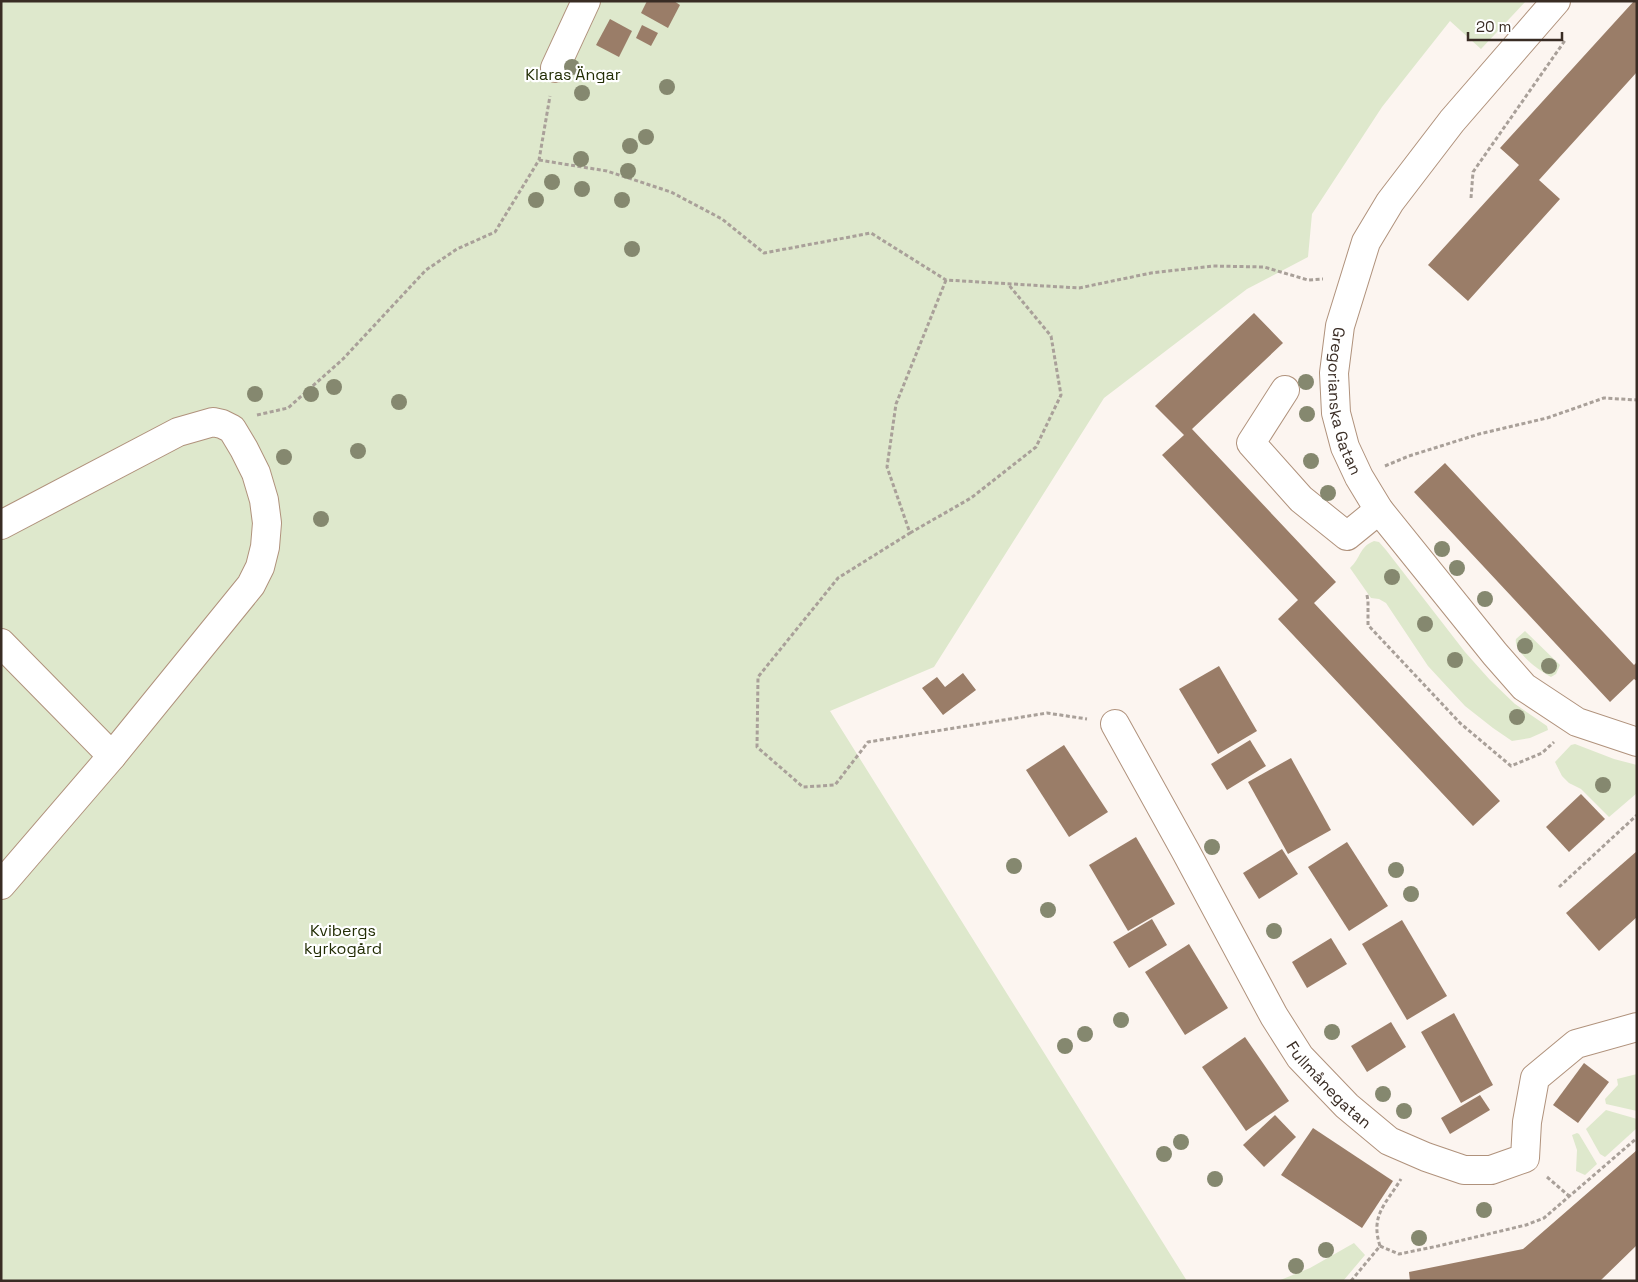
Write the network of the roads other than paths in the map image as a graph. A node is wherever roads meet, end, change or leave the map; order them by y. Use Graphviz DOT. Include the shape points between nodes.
graph roads {
  1 [pos="586,1"];
  2 [pos="1556,1"];
  3 [pos="555,68"];
  4 [pos="1285,390"];
  5 [pos="1379,510"];
  6 [pos="1,525"];
  7 [pos="1,643"];
  8 [pos="1115,724"];
  9 [pos="1637,742"];
  10 [pos="112,756"];
  11 [pos="1,885"];
  12 [pos="1637,1027"];
  1 -- 3 [label="street"];
  2 -- 5 [label="street, Gregorianska Gatan" via="1452,121 1390,202 1366,242 1340,326 1334,373 1336,413 1345,447"];
  4 -- 5 [label="street" via="1251,443 1301,499 1347,536"];
  5 -- 9 [label="street, Gregorianska Gatan" via="1524,687 1577,722"];
  6 -- 10 [label="street" via="178,432 213,422 232,429 256,473 267,523 265,547 252,585"];
  7 -- 10 [label="street"];
  8 -- 12 [label="street, Fullmånegatan" via="1274,1016 1300,1057 1347,1106 1389,1140 1464,1170 1491,1170 1525,1158 1535,1078 1576,1044"];
  10 -- 11 [label="street"];
}
